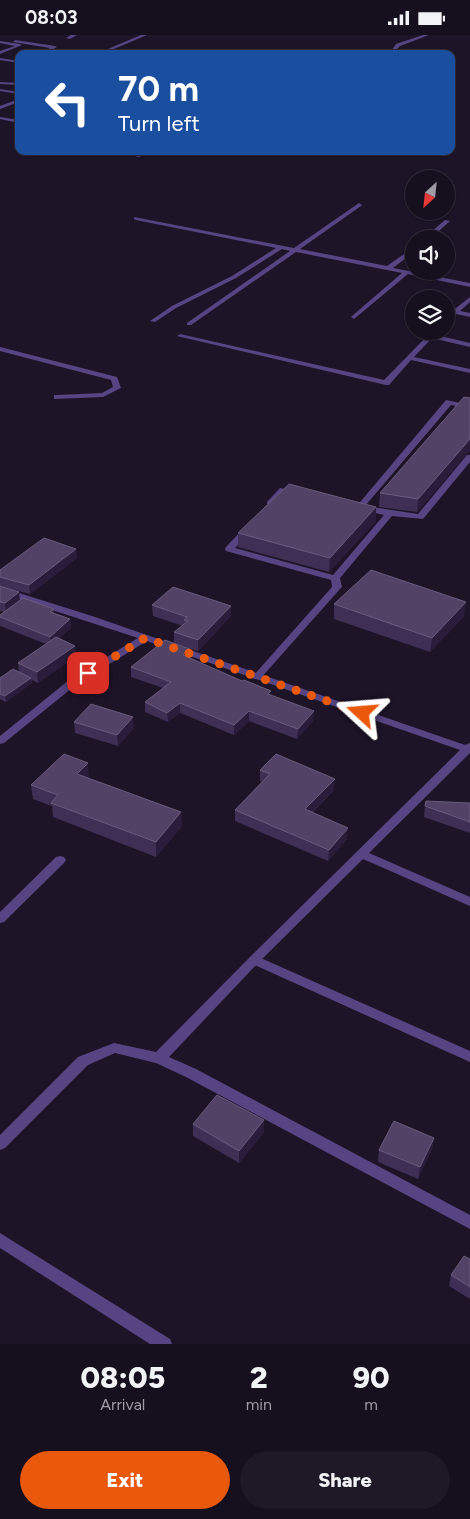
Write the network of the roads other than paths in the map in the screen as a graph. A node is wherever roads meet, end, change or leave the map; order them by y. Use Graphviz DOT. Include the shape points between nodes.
graph roads {
  1 [pos="75,35"];
  2 [pos="145,35"];
  3 [pos="427,35"];
  4 [pos="23,38"];
  5 [pos="68,38"];
  6 [pos="0,42"];
  7 [pos="12,42"];
  8 [pos="49,50"];
  9 [pos="108,50"];
  10 [pos="394,50"];
  11 [pos="0,53"];
  12 [pos="0,59"];
  13 [pos="15,61"];
  14 [pos="0,83"];
  15 [pos="15,84"];
  16 [pos="0,90"];
  17 [pos="15,92"];
  18 [pos="15,101"];
  19 [pos="0,102"];
  20 [pos="10,103"];
  21 [pos="0,108"];
  22 [pos="0,118"];
  23 [pos="15,120"];
  24 [pos="359,205"];
  25 [pos="136,218"];
  26 [pos="447,221"];
  27 [pos="436,230"];
  28 [pos="281,247"];
  29 [pos="294,249"];
  30 [pos="405,256"];
  31 [pos="390,268"];
  32 [pos="405,272"];
  33 [pos="405,274"];
  34 [pos="446,280"];
  35 [pos="470,285"];
  36 [pos="470,299"];
  37 [pos="455,312"];
  38 [pos="470,315"];
  39 [pos="354,317"];
  40 [pos="153,321"];
  41 [pos="189,324"];
  42 [pos="180,336"];
  43 [pos="427,340"];
  44 [pos="453,340"];
  45 [pos="470,345"];
  46 [pos="0,349"];
  47 [pos="409,358"];
  48 [pos="470,371"];
  49 [pos="57,397"];
  50 [pos="470,407"];
  51 [pos="470,457"];
  52 [pos="302,494"];
  53 [pos="265,509"];
  54 [pos="388,514"];
  55 [pos="253,523"];
  56 [pos="335,577"];
  57 [pos="0,590"];
  58 [pos="145,638"];
  59 [pos="257,677"];
  60 [pos="0,741"];
  61 [pos="469,749"];
  62 [pos="361,854"];
  63 [pos="60,860"];
  64 [pos="470,902"];
  65 [pos="0,919"];
  66 [pos="254,960"];
  67 [pos="470,1057"];
  68 [pos="159,1058"];
  69 [pos="0,1144"];
  70 [pos="470,1222"];
  71 [pos="0,1240"];
  72 [pos="164,1344"];
  1 -- 5 [label="street"];
  2 -- 9 [label="street"];
  3 -- 10 [label="street" via="398,45"];
  4 -- 7 [label="street"];
  6 -- 7 [label="street"];
  7 -- 8 [label="street" via="55,47"];
  7 -- 11 [label="street" via="20,45"];
  12 -- 13 [label="street"];
  14 -- 15 [label="street"];
  16 -- 17 [label="street"];
  18 -- 20 [label="street"];
  19 -- 20 [label="street"];
  20 -- 21 [label="street"];
  22 -- 23 [label="street"];
  24 -- 29 [label="street"];
  25 -- 28 [label="street"];
  26 -- 27 [label="street"];
  28 -- 29 [label="street"];
  28 -- 40 [label="street"];
  29 -- 31 [label="street"];
  29 -- 41 [label="street"];
  30 -- 31 [label="street"];
  31 -- 32 [label="street"];
  33 -- 39 [label="street"];
  34 -- 35 [label="street"];
  36 -- 37 [label="street"];
  37 -- 38 [label="street"];
  42 -- 47 [label="street" via="386,383"];
  43 -- 47 [label="street"];
  44 -- 45 [label="street"];
  46 -- 49 [label="street" via="114,379 117,387 103,395"];
  47 -- 48 [label="street"];
  50 -- 54 [label="street" via="449,402 355,506"];
  51 -- 54 [label="street" via="420,517"];
  52 -- 53 [label="street" via="283,489"];
  54 -- 56 [label="street"];
  55 -- 56 [label="street" via="229,549"];
  56 -- 59 [label="street" via="337,587"];
  57 -- 58 [label="street"];
  58 -- 59 [label="street"];
  58 -- 60 [label="street" via="73,683"];
  59 -- 61 [label="street"];
  61 -- 62 [label="street"];
  62 -- 64 [label="street"];
  62 -- 66 [label="street"];
  63 -- 65 [label="street"];
  66 -- 67 [label="street"];
  66 -- 68 [label="street"];
  68 -- 69 [label="street" via="114,1048 83,1061"];
  68 -- 70 [label="street"];
  71 -- 72 [label="street"];
}
